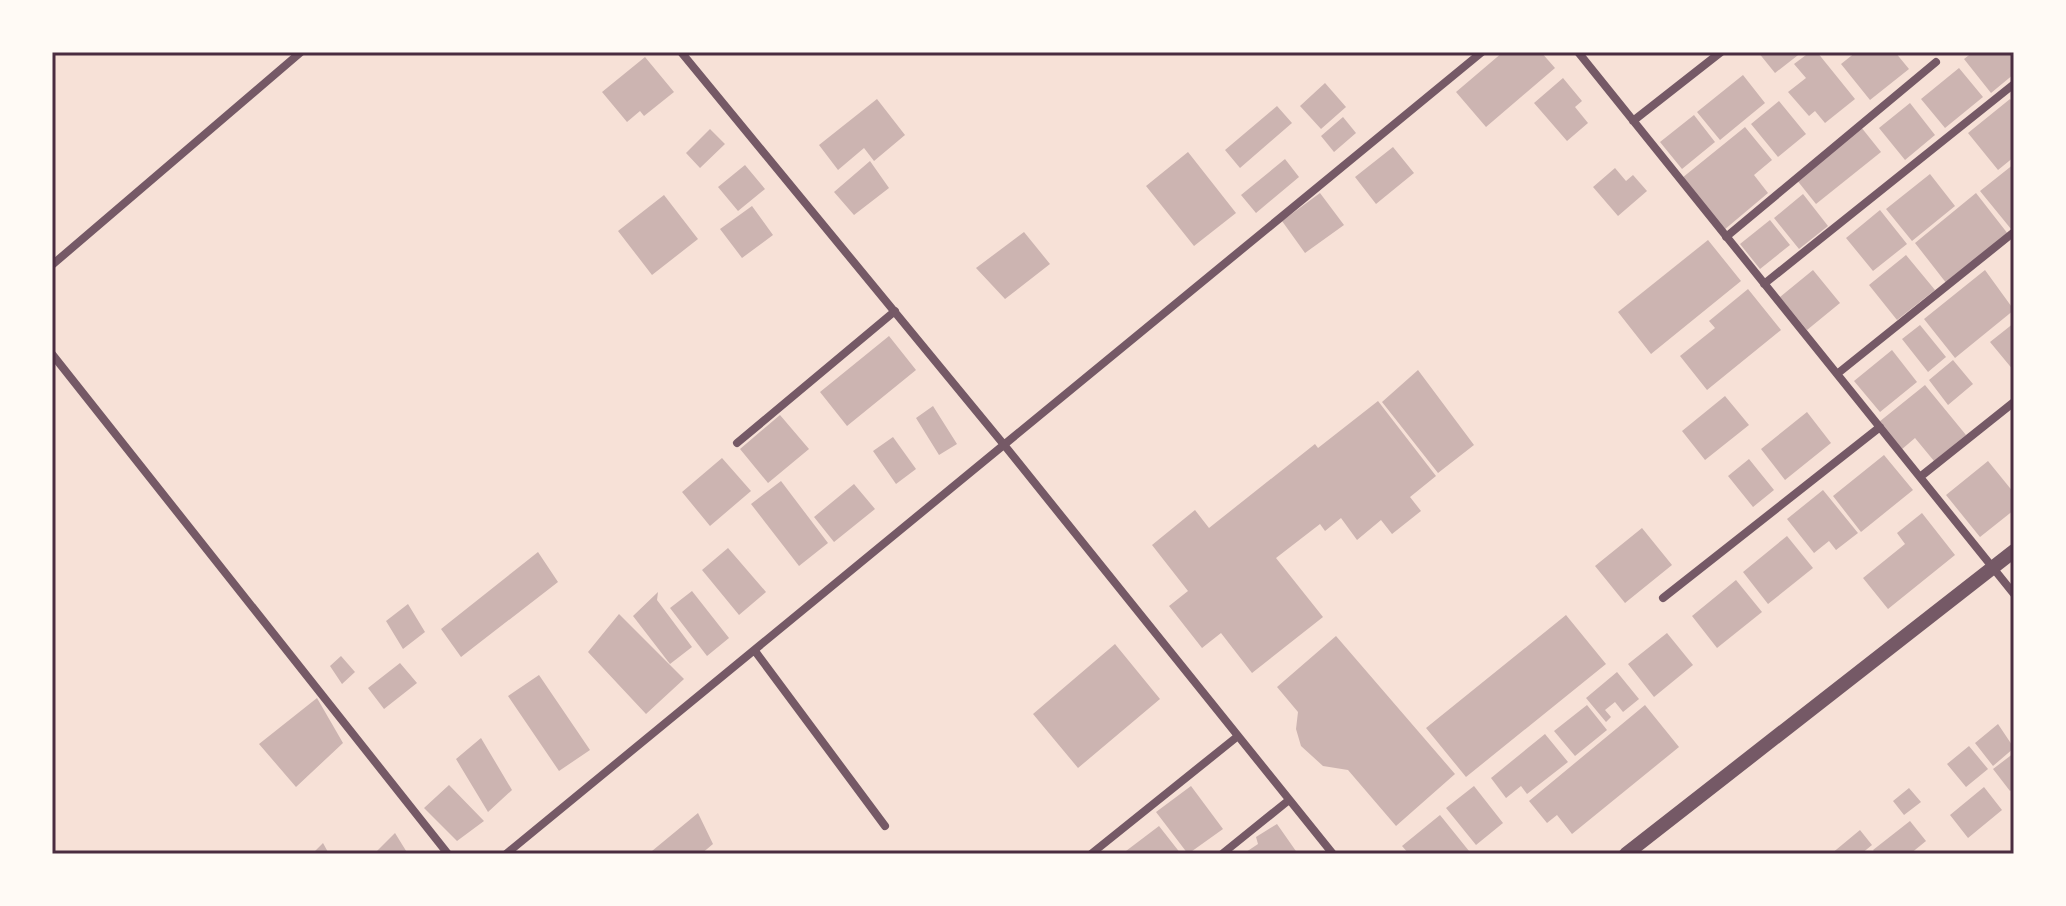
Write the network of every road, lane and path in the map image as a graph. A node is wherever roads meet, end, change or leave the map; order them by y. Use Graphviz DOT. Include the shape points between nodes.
graph roads {
  1 [pos="301,52"];
  2 [pos="681,52"];
  3 [pos="1482,52"];
  4 [pos="1578,52"];
  5 [pos="1721,52"];
  6 [pos="1936,62"];
  7 [pos="2014,84"];
  8 [pos="1633,121"];
  9 [pos="2014,232"];
  10 [pos="1726,237"];
  11 [pos="52,265"];
  12 [pos="1764,284"];
  13 [pos="895,311"];
  14 [pos="52,354"];
  15 [pos="1837,374"];
  16 [pos="2014,402"];
  17 [pos="1880,427"];
  18 [pos="737,443"];
  19 [pos="1005,446"];
  20 [pos="1920,477"];
  21 [pos="2014,551"];
  22 [pos="1993,568"];
  23 [pos="2014,594"];
  24 [pos="1663,598"];
  25 [pos="755,651"];
  26 [pos="1238,736"];
  27 [pos="1289,800"];
  28 [pos="885,826"];
  29 [pos="448,854"];
  30 [pos="506,854"];
  31 [pos="1091,854"];
  32 [pos="1222,854"];
  33 [pos="1333,854"];
  34 [pos="1626,854"];
  1 -- 11 [label="street"];
  2 -- 13 [label="street"];
  3 -- 19 [label="street"];
  4 -- 8 [label="street"];
  5 -- 8 [label="street"];
  6 -- 10 [label="street"];
  7 -- 12 [label="street"];
  8 -- 10 [label="street"];
  9 -- 15 [label="street"];
  10 -- 12 [label="street"];
  12 -- 15 [label="street"];
  13 -- 18 [label="street"];
  13 -- 19 [label="street"];
  14 -- 29 [label="street"];
  15 -- 17 [label="street"];
  16 -- 20 [label="street"];
  17 -- 20 [label="street"];
  17 -- 24 [label="street"];
  19 -- 25 [label="street"];
  19 -- 26 [label="street"];
  20 -- 22 [label="street"];
  21 -- 22 [label="street"];
  22 -- 23 [label="street"];
  22 -- 34 [label="street"];
  25 -- 28 [label="street"];
  25 -- 30 [label="street"];
  26 -- 27 [label="street"];
  26 -- 31 [label="street"];
  27 -- 32 [label="street"];
  27 -- 33 [label="street"];
}
